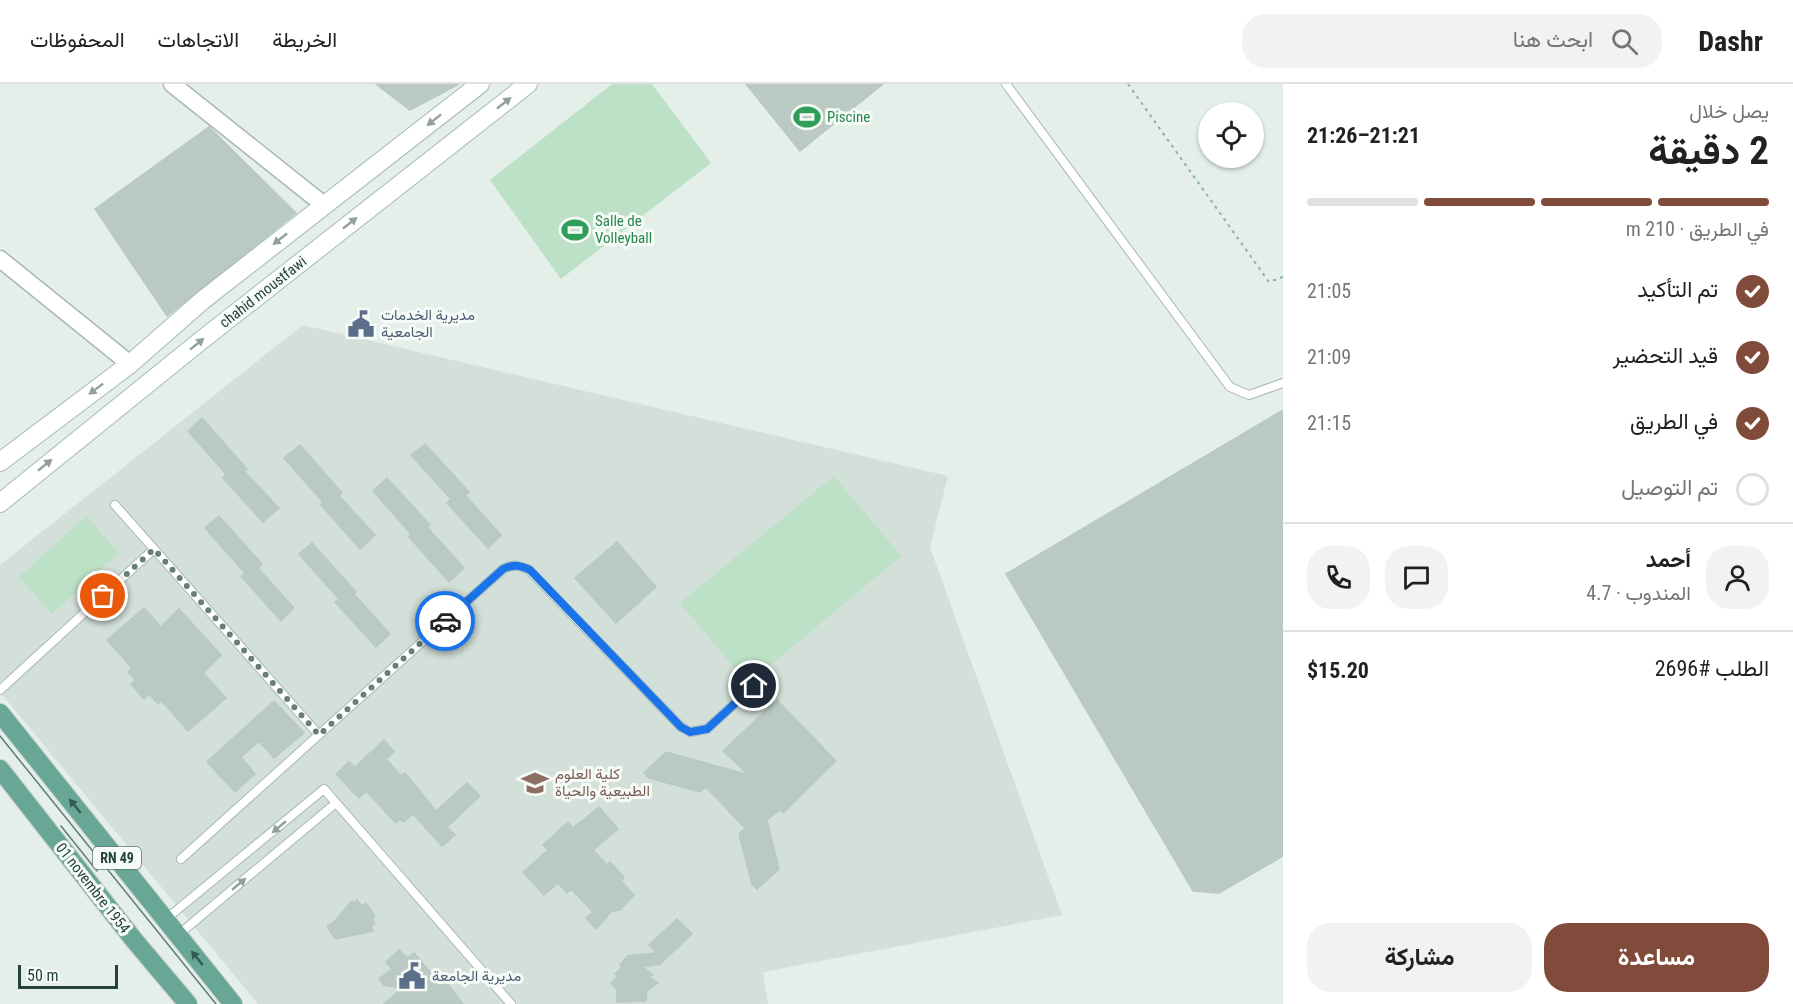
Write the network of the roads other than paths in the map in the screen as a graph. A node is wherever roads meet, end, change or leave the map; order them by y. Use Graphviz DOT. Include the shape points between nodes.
graph roads {
  1 [pos="480,84"];
  2 [pos="528,84"];
  3 [pos="1006,84"];
  4 [pos="180,86"];
  5 [pos="324,205"];
  6 [pos="0,259"];
  7 [pos="130,364"];
  8 [pos="1283,383"];
  9 [pos="0,462"];
  10 [pos="0,503"];
  11 [pos="115,505"];
  12 [pos="154,549"];
  13 [pos="754,686"];
  14 [pos="0,690"];
  15 [pos="0,713"];
  16 [pos="319,735"];
  17 [pos="0,769"];
  18 [pos="336,803"];
  19 [pos="181,859"];
  20 [pos="166,919"];
  21 [pos="178,935"];
  22 [pos="188,1004"];
  23 [pos="233,1004"];
  24 [pos="511,1004"];
  1 -- 5 [label="main road, chahid moustfawi, one-way"];
  10 -- 2 [label="main road, chahid moustfawi, one-way"];
  3 -- 8 [label="lane" via="1230,387 1249,395"];
  4 -- 5 [label="street"];
  5 -- 7 [label="main road, chahid moustfawi, one-way" via="203,300"];
  6 -- 7 [label="street"];
  7 -- 9 [label="main road, chahid moustfawi, one-way"];
  11 -- 12 [label="lane"];
  12 -- 14 [label="lane"];
  12 -- 16 [label="lane"];
  13 -- 16 [label="lane" via="707,729 690,732 530,570 511,565"];
  20 -- 15 [label="main road, RN 49, one-way"];
  16 -- 19 [label="lane"];
  17 -- 22 [label="main road, 01 novembre 1954 / RN 49"];
  18 -- 20 [label="lane, one-way" via="324,789"];
  21 -- 18 [label="lane, one-way"];
  18 -- 24 [label="lane"];
  20 -- 21 [label="main road, RN 49"];
  23 -- 21 [label="main road, RN 49, one-way"];
}
